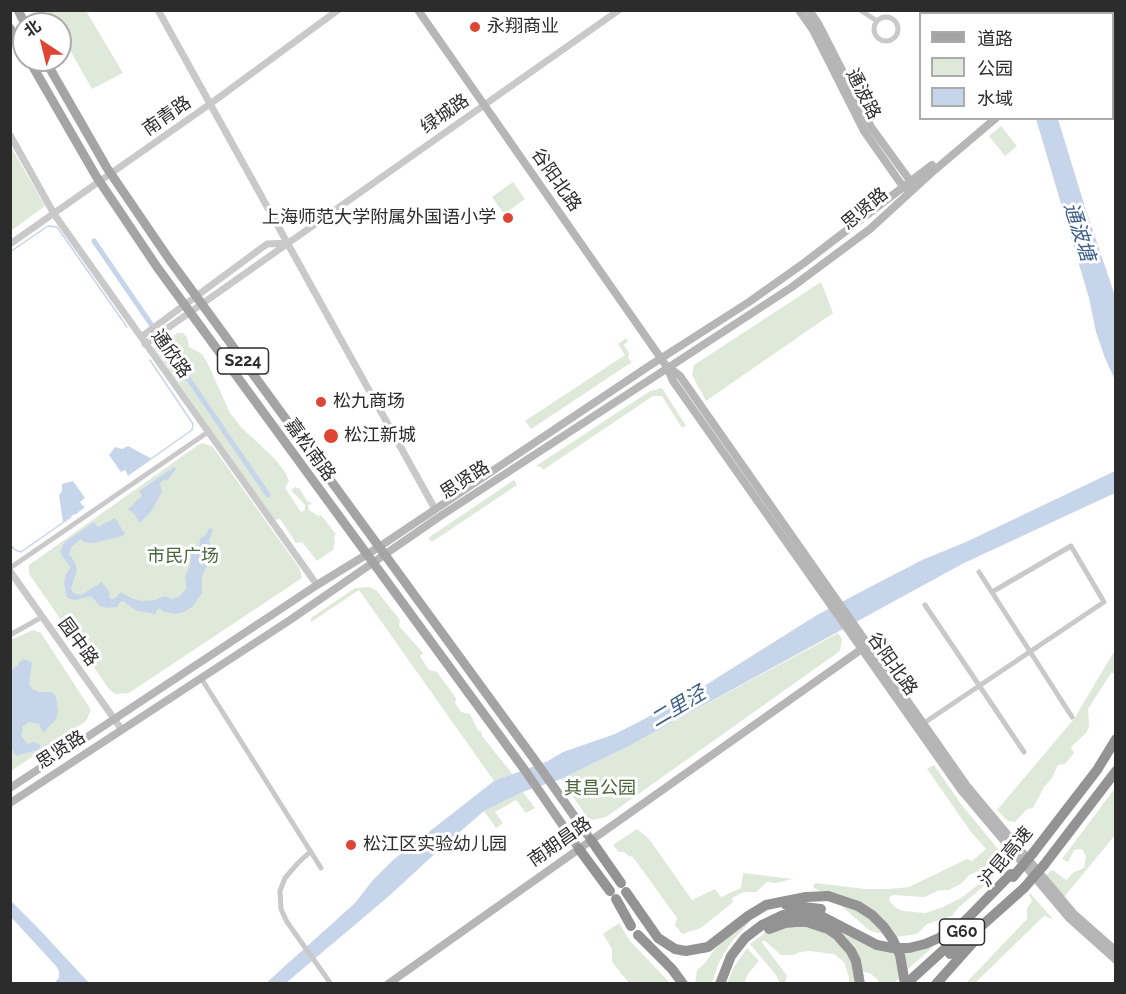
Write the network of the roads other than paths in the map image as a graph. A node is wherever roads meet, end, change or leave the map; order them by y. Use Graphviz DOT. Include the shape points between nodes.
graph roads {
  1 [pos="158,10"];
  2 [pos="338,10"];
  3 [pos="418,10"];
  4 [pos="619,10"];
  5 [pos="799,10"];
  6 [pos="809,10"];
  7 [pos="860,10"];
  8 [pos="877,21"];
  9 [pos="36,72"];
  10 [pos="52,72"];
  11 [pos="210,104"];
  12 [pos="484,105"];
  13 [pos="986,120"];
  14 [pos="993,120"];
  15 [pos="10,135"];
  16 [pos="928,172"];
  17 [pos="111,174"];
  18 [pos="100,182"];
  19 [pos="908,188"];
  20 [pos="54,214"];
  21 [pos="288,243"];
  22 [pos="10,244"];
  23 [pos="195,296"];
  24 [pos="202,306"];
  25 [pos="187,309"];
  26 [pos="145,339"];
  27 [pos="661,358"];
  28 [pos="667,367"];
  29 [pos="208,432"];
  30 [pos="435,509"];
  31 [pos="382,551"];
  32 [pos="367,555"];
  33 [pos="373,564"];
  34 [pos="10,570"];
  35 [pos="979,572"];
  36 [pos="317,585"];
  37 [pos="992,592"];
  38 [pos="924,605"];
  39 [pos="42,617"];
  40 [pos="10,635"];
  41 [pos="866,647"];
  42 [pos="1030,652"];
  43 [pos="201,678"];
  44 [pos="980,686"];
  45 [pos="1072,717"];
  46 [pos="114,719"];
  47 [pos="920,725"];
  48 [pos="122,730"];
  49 [pos="1116,739"];
  50 [pos="1024,752"];
  51 [pos="1116,771"];
  52 [pos="10,788"];
  53 [pos="10,803"];
  54 [pos="591,840"];
  55 [pos="579,849"];
  56 [pos="310,852"];
  57 [pos="321,868"];
  58 [pos="1012,875"];
  59 [pos="1024,888"];
  60 [pos="757,910"];
  61 [pos="634,931"];
  62 [pos="865,939"];
  63 [pos="1116,951"];
  64 [pos="1116,960"];
  65 [pos="331,984"];
  66 [pos="388,984"];
  67 [pos="677,984"];
  68 [pos="683,984"];
  69 [pos="720,984"];
  70 [pos="725,984"];
  71 [pos="860,984"];
  72 [pos="906,984"];
  73 [pos="917,984"];
  74 [pos="936,984"];
  1 -- 11 [label="street"];
  2 -- 11 [label="street, 南青路"];
  3 -- 12 [label="main road, 谷阳北路"];
  4 -- 12 [label="street, 绿城路"];
  5 -- 19 [label="main road, 通波路" via="864,131"];
  6 -- 19 [label="main road, 通波路"];
  7 -- 8 [label="street"];
  8 -- 8 [label="street" via="874,32 878,39 886,42 896,36 898,28 892,18"];
  9 -- 18 [label="main road, 嘉松南路 / S224"];
  10 -- 17 [label="main road, 嘉松南路 / S224"];
  11 -- 17 [label="street, 南青路"];
  11 -- 21 [label="street"];
  12 -- 21 [label="street, 绿城路"];
  12 -- 27 [label="main road, 谷阳北路"];
  13 -- 16 [label="main road"];
  14 -- 16 [label="main road"];
  15 -- 20 [label="street, 通欣路"];
  16 -- 19 [label="main road, 思贤路"];
  17 -- 18 [label="street, 南青路"];
  17 -- 23 [label="main road, 嘉松南路 / S224"];
  18 -- 20 [label="street, 南青路"];
  18 -- 25 [label="main road, 嘉松南路 / S224"];
  19 -- 27 [label="main road, 思贤路" via="881,203 786,276"];
  19 -- 28 [label="main road, 思贤路" via="870,229 792,287"];
  20 -- 22 [label="street, 南青路"];
  20 -- 26 [label="street, 通欣路"];
  21 -- 23 [label="street, 绿城路" via="267,244"];
  21 -- 24 [label="street, 绿城路"];
  21 -- 30 [label="street"];
  23 -- 24 [label="main road, 嘉松南路 / S224"];
  23 -- 25 [label="street, 绿城路"];
  24 -- 25 [label="street, 绿城路"];
  24 -- 31 [label="main road, 嘉松南路 / S224"];
  25 -- 26 [label="street, 绿城路"];
  25 -- 32 [label="main road, 嘉松南路 / S224"];
  26 -- 29 [label="street, 通欣路"];
  27 -- 28 [label="main road, 谷阳北路"];
  27 -- 30 [label="main road, 思贤路"];
  28 -- 31 [label="main road, 思贤路"];
  28 -- 41 [label="main road, 谷阳北路" via="673,381"];
  29 -- 34 [label="street"];
  29 -- 36 [label="street, 通欣路"];
  30 -- 31 [label="main road, 思贤路"];
  31 -- 32 [label="main road, 思贤路"];
  31 -- 33 [label="main road, 思贤路"];
  31 -- 54 [label="main road, 嘉松南路 / S224"];
  32 -- 33 [label="main road, 嘉松南路 / S224"];
  32 -- 36 [label="main road, 思贤路"];
  33 -- 43 [label="main road, 思贤路"];
  33 -- 55 [label="main road, 嘉松南路 / S224"];
  34 -- 39 [label="street, 园中路"];
  35 -- 37 [label="street"];
  36 -- 46 [label="main road, 思贤路"];
  37 -- 42 [label="street"];
  37 -- 42 [label="street" via="1071,546 1104,602"];
  38 -- 44 [label="street"];
  39 -- 40 [label="street"];
  39 -- 46 [label="street, 园中路"];
  41 -- 47 [label="main road, 谷阳北路"];
  41 -- 54 [label="main road, 南期昌路"];
  42 -- 44 [label="street"];
  42 -- 45 [label="street"];
  43 -- 48 [label="main road, 思贤路"];
  43 -- 56 [label="street"];
  44 -- 47 [label="street"];
  44 -- 50 [label="street"];
  46 -- 48 [label="street, 园中路"];
  46 -- 52 [label="main road, 思贤路"];
  47 -- 63 [label="main road, 谷阳北路" via="1074,914"];
  47 -- 64 [label="main road, 谷阳北路" via="969,799 1069,918"];
  48 -- 53 [label="main road, 思贤路"];
  49 -- 58 [label="highway, 沪昆高速 / G60, bridge" via="1097,770"];
  51 -- 59 [label="highway, 沪昆高速 / G60, bridge"];
  54 -- 55 [label="main road, 南期昌路"];
  54 -- 60 [label="highway" via="658,938 675,949 708,946"];
  55 -- 61 [label="highway"];
  55 -- 66 [label="main road, 南期昌路"];
  56 -- 57 [label="street"];
  56 -- 65 [label="street" via="285,878 280,891 281,909"];
  58 -- 62 [label="highway" via="964,922 925,944 892,948"];
  58 -- 72 [label="highway, 沪昆高速 / G60" via="948,946"];
  59 -- 73 [label="highway, 沪昆高速 / G60"];
  59 -- 74 [label="highway"];
  60 -- 62 [label="highway" via="785,905 824,909 838,915"];
  60 -- 72 [label="highway, bridge" via="784,901 828,896 858,906 884,927 893,940"];
  61 -- 67 [label="highway"];
  61 -- 68 [label="highway"];
  62 -- 69 [label="highway" via="821,916 783,915 762,924 745,938 731,956"];
  70 -- 71 [label="highway" via="735,959 748,942 774,926 796,922 818,925 837,935 856,961"];
}
